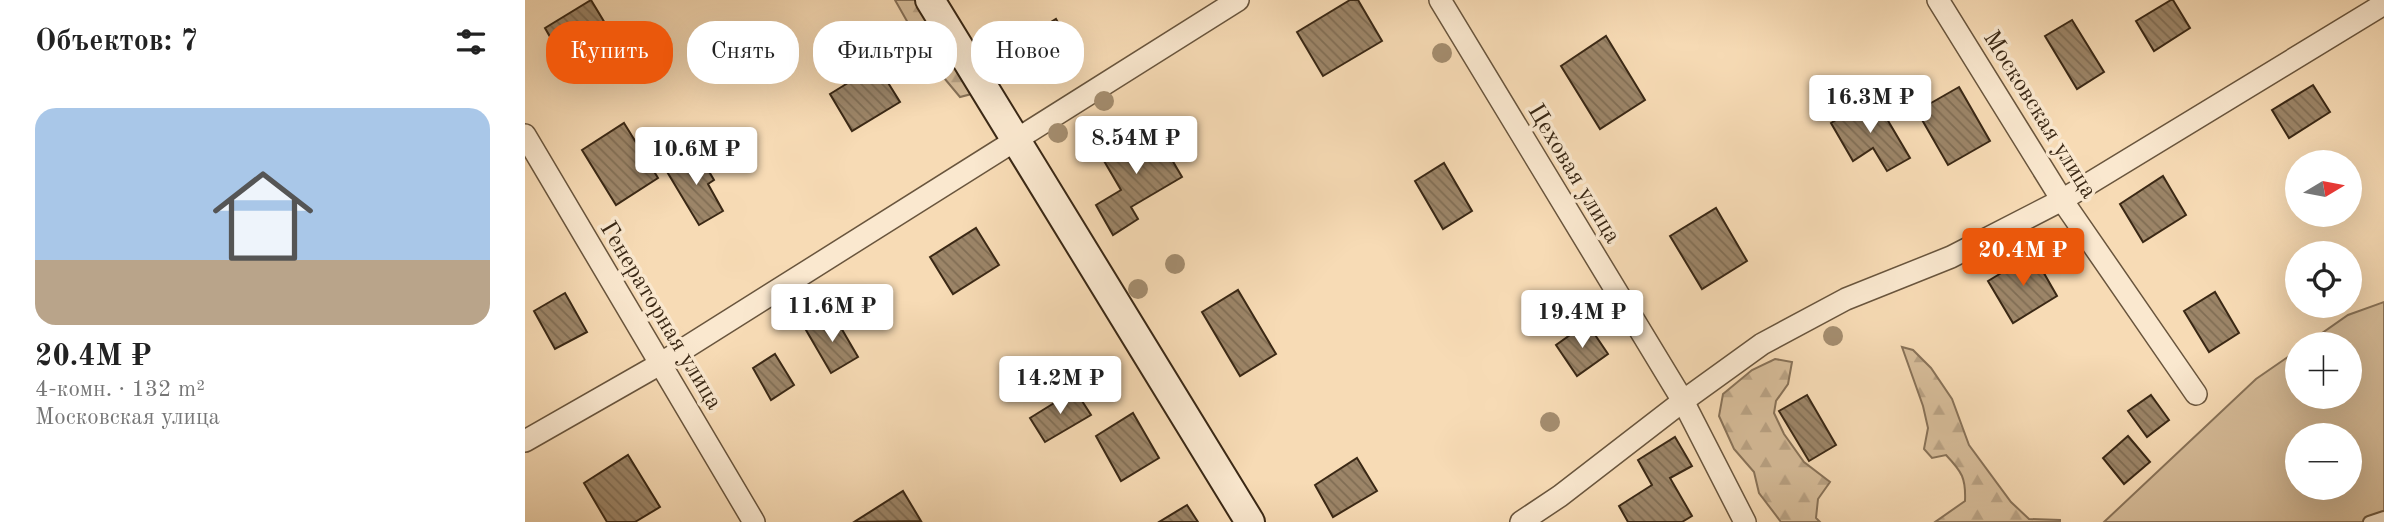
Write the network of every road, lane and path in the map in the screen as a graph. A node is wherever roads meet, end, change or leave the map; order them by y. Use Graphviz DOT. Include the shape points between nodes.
graph roads {
  1 [pos="930,0"];
  2 [pos="1238,0"];
  3 [pos="1440,0"];
  4 [pos="1938,0"];
  5 [pos="2384,4"];
  6 [pos="525,135"];
  7 [pos="1017,141"];
  8 [pos="2062,200"];
  9 [pos="660,364"];
  10 [pos="2196,394"];
  11 [pos="1683,401"];
  12 [pos="525,441"];
  13 [pos="2384,517"];
  14 [pos="754,522"];
  15 [pos="1250,522"];
  16 [pos="1521,522"];
  17 [pos="1745,522"];
  18 [pos="2369,522"];
  1 -- 7 [label="street"];
  2 -- 7 [label="street"];
  3 -- 11 [label="street, Цеховая улица"];
  4 -- 8 [label="street, Московская улица"];
  5 -- 8 [label="street"];
  6 -- 9 [label="street, Генераторная улица"];
  7 -- 9 [label="street"];
  7 -- 15 [label="street"];
  8 -- 10 [label="street, Московская улица"];
  8 -- 11 [label="street" via="1762,344"];
  9 -- 12 [label="street"];
  9 -- 14 [label="street, Генераторная улица"];
  11 -- 16 [label="street"];
  11 -- 17 [label="street, Цеховая улица"];
  13 -- 18 [label="lane"];
}
